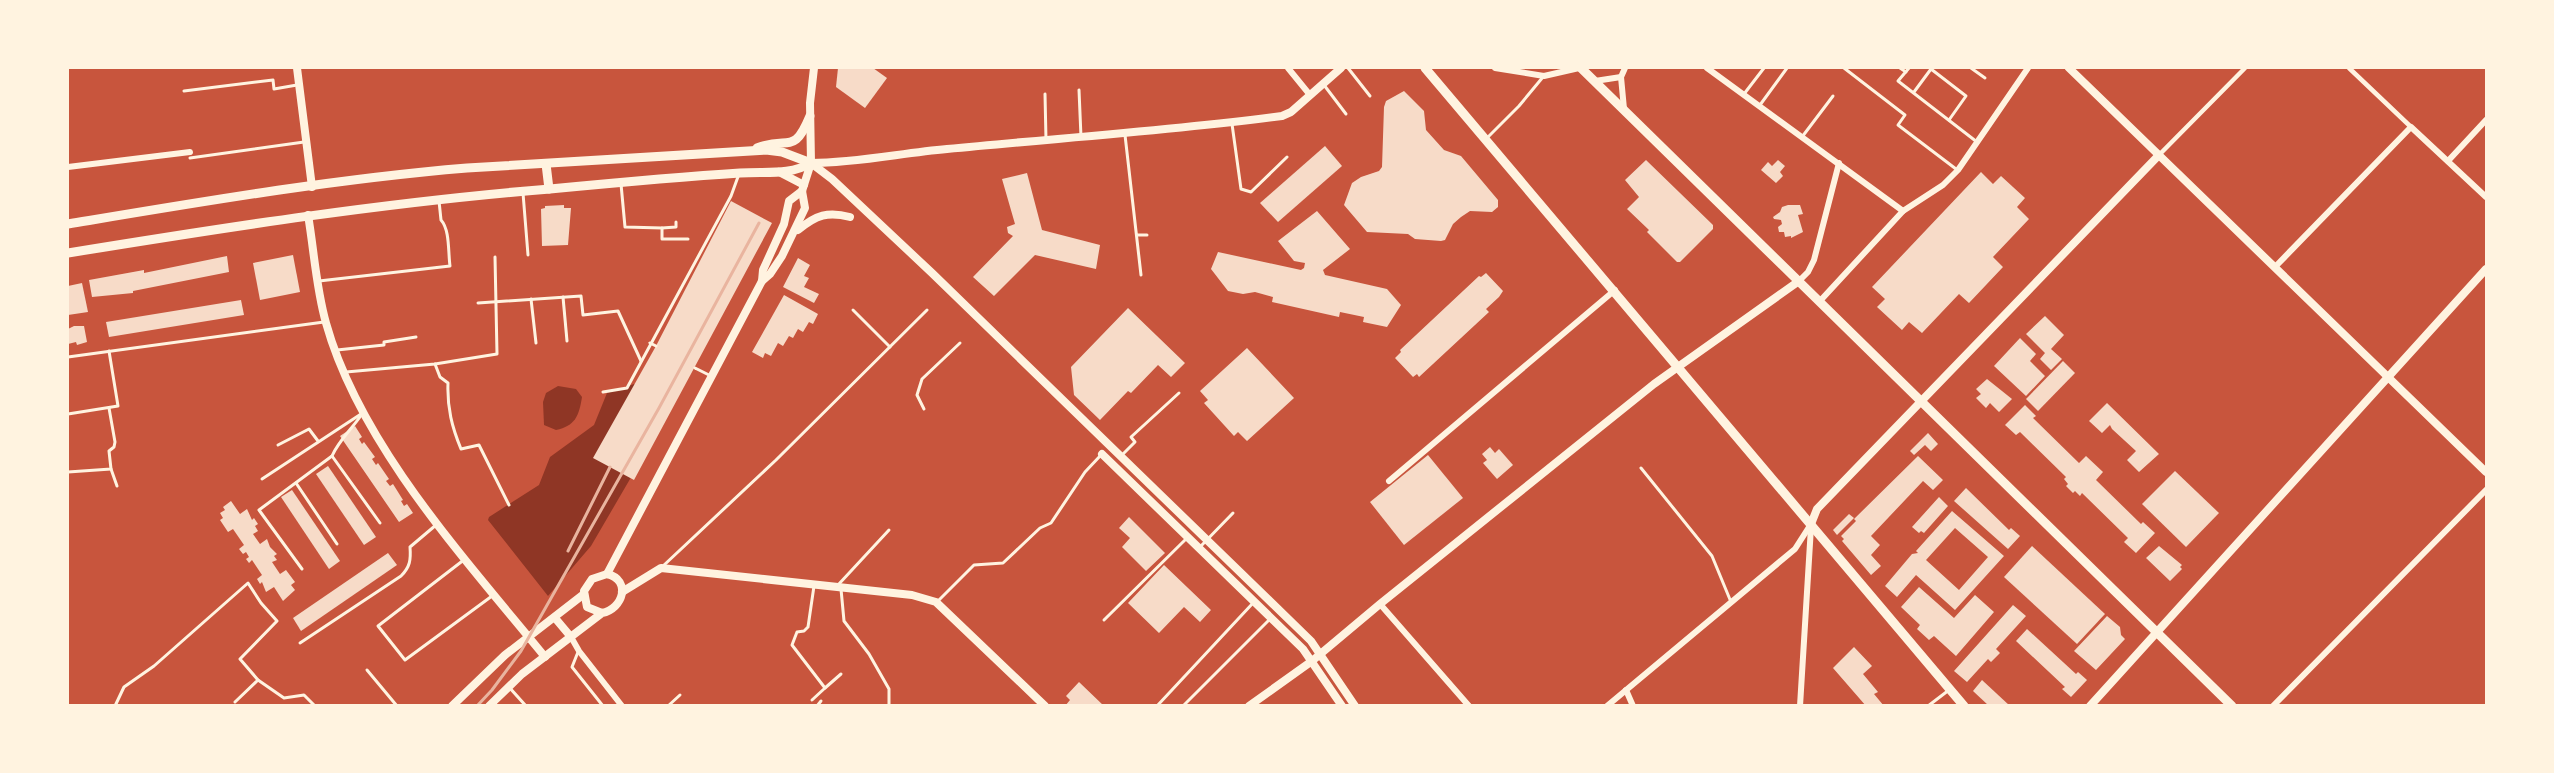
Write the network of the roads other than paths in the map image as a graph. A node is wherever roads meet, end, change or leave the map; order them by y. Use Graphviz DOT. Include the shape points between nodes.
graph roads {
  1 [pos="297,68"];
  2 [pos="814,68"];
  3 [pos="1288,68"];
  4 [pos="1341,68"];
  5 [pos="1425,68"];
  6 [pos="1495,68"];
  7 [pos="1580,68"];
  8 [pos="1625,68"];
  9 [pos="1707,68"];
  10 [pos="1764,68"];
  11 [pos="1787,68"];
  12 [pos="1844,68"];
  13 [pos="1900,68"];
  14 [pos="1909,68"];
  15 [pos="1971,68"];
  16 [pos="2025,68"];
  17 [pos="2069,68"];
  18 [pos="2245,68"];
  19 [pos="2349,68"];
  20 [pos="1906,72"];
  21 [pos="1544,75"];
  22 [pos="1621,77"];
  23 [pos="1984,78"];
  24 [pos="1595,81"];
  25 [pos="1323,84"];
  26 [pos="299,85"];
  27 [pos="1079,90"];
  28 [pos="184,91"];
  29 [pos="1913,93"];
  30 [pos="1045,94"];
  31 [pos="1744,94"];
  32 [pos="1310,95"];
  33 [pos="1370,96"];
  34 [pos="1833,96"];
  35 [pos="1760,106"];
  36 [pos="1624,109"];
  37 [pos="1346,114"];
  38 [pos="810,116"];
  39 [pos="1949,120"];
  40 [pos="2487,120"];
  41 [pos="1232,123"];
  42 [pos="2411,127"];
  43 [pos="1125,135"];
  44 [pos="1802,137"];
  45 [pos="1081,139"];
  46 [pos="1486,139"];
  47 [pos="306,141"];
  48 [pos="1046,141"];
  49 [pos="1977,142"];
  50 [pos="751,151"];
  51 [pos="190,155"];
  52 [pos="2160,155"];
  53 [pos="1287,157"];
  54 [pos="2448,161"];
  55 [pos="811,163"];
  56 [pos="546,164"];
  57 [pos="1839,164"];
  58 [pos="68,167"];
  59 [pos="1958,170"];
  60 [pos="778,172"];
  61 [pos="740,173"];
  62 [pos="621,184"];
  63 [pos="312,187"];
  64 [pos="803,188"];
  65 [pos="549,189"];
  66 [pos="523,191"];
  67 [pos="2487,197"];
  68 [pos="439,201"];
  69 [pos="1903,211"];
  70 [pos="308,215"];
  71 [pos="850,217"];
  72 [pos="676,222"];
  73 [pos="68,224"];
  74 [pos="662,228"];
  75 [pos="795,232"];
  76 [pos="1137,235"];
  77 [pos="1147,235"];
  78 [pos="688,239"];
  79 [pos="68,253"];
  80 [pos="528,255"];
  81 [pos="495,257"];
  82 [pos="2275,267"];
  83 [pos="2487,269"];
  84 [pos="1141,275"];
  85 [pos="319,281"];
  86 [pos="762,281"];
  87 [pos="1799,281"];
  88 [pos="1615,291"];
  89 [pos="563,297"];
  90 [pos="531,299"];
  91 [pos="496,301"];
  92 [pos="1820,301"];
  93 [pos="478,303"];
  94 [pos="853,309"];
  95 [pos="927,310"];
  96 [pos="326,322"];
  97 [pos="416,337"];
  98 [pos="567,341"];
  99 [pos="536,343"];
  100 [pos="650,343"];
  101 [pos="960,343"];
  102 [pos="656,346"];
  103 [pos="890,347"];
  104 [pos="336,350"];
  105 [pos="109,351"];
  106 [pos="68,357"];
  107 [pos="641,361"];
  108 [pos="435,364"];
  109 [pos="1679,366"];
  110 [pos="695,368"];
  111 [pos="344,372"];
  112 [pos="711,376"];
  113 [pos="2388,377"];
  114 [pos="603,392"];
  115 [pos="1179,393"];
  116 [pos="1921,400"];
  117 [pos="109,408"];
  118 [pos="924,409"];
  119 [pos="363,413"];
  120 [pos="68,414"];
  121 [pos="318,441"];
  122 [pos="278,445"];
  123 [pos="1110,445"];
  124 [pos="1102,454"];
  125 [pos="332,456"];
  126 [pos="1121,456"];
  127 [pos="1641,468"];
  128 [pos="111,469"];
  129 [pos="68,472"];
  130 [pos="2487,472"];
  131 [pos="262,479"];
  132 [pos="1389,481"];
  133 [pos="296,483"];
  134 [pos="117,486"];
  135 [pos="2487,490"];
  136 [pos="509,505"];
  137 [pos="1233,513"];
  138 [pos="380,523"];
  139 [pos="438,523"];
  140 [pos="1811,524"];
  141 [pos="889,530"];
  142 [pos="1188,536"];
  143 [pos="1207,540"];
  144 [pos="336,544"];
  145 [pos="1200,548"];
  146 [pos="466,559"];
  147 [pos="661,568"];
  148 [pos="302,569"];
  149 [pos="607,574"];
  150 [pos="814,584"];
  151 [pos="839,587"];
  152 [pos="622,592"];
  153 [pos="584,594"];
  154 [pos="493,595"];
  155 [pos="936,602"];
  156 [pos="1255,602"];
  157 [pos="1731,602"];
  158 [pos="1380,603"];
  159 [pos="602,613"];
  160 [pos="555,618"];
  161 [pos="1271,618"];
  162 [pos="1104,620"];
  163 [pos="2157,631"];
  164 [pos="571,637"];
  165 [pos="529,638"];
  166 [pos="300,643"];
  167 [pos="579,651"];
  168 [pos="1320,654"];
  169 [pos="545,657"];
  170 [pos="1312,661"];
  171 [pos="367,670"];
  172 [pos="841,674"];
  173 [pos="258,680"];
  174 [pos="509,686"];
  175 [pos="825,688"];
  176 [pos="1950,689"];
  177 [pos="1626,690"];
  178 [pos="680,695"];
  179 [pos="812,700"];
  180 [pos="821,701"];
  181 [pos="235,702"];
  182 [pos="116,705"];
  183 [pos="315,705"];
  184 [pos="397,705"];
  185 [pos="452,705"];
  186 [pos="489,705"];
  187 [pos="526,705"];
  188 [pos="603,705"];
  189 [pos="622,705"];
  190 [pos="668,705"];
  191 [pos="816,705"];
  192 [pos="889,705"];
  193 [pos="1045,705"];
  194 [pos="1157,705"];
  195 [pos="1183,705"];
  196 [pos="1249,705"];
  197 [pos="1342,705"];
  198 [pos="1355,705"];
  199 [pos="1469,705"];
  200 [pos="1607,705"];
  201 [pos="1633,705"];
  202 [pos="1800,705"];
  203 [pos="1928,705"];
  204 [pos="1964,705"];
  205 [pos="2090,705"];
  206 [pos="2232,705"];
  207 [pos="2273,705"];
  1 -- 26 [label="street"];
  2 -- 38 [label="main road"];
  3 -- 32 [label="street"];
  4 -- 25 [label="main road"];
  4 -- 33 [label="lane"];
  5 -- 46 [label="main road"];
  6 -- 21 [label="street"];
  7 -- 21 [label="street"];
  7 -- 24 [label="main road"];
  8 -- 22 [label="street"];
  9 -- 31 [label="street"];
  10 -- 31 [label="lane"];
  11 -- 35 [label="lane"];
  12 -- 59 [label="lane" via="1905,115 1898,125"];
  13 -- 20 [label="lane"];
  14 -- 20 [label="lane"];
  15 -- 23 [label="lane"];
  16 -- 49 [label="street"];
  17 -- 52 [label="street"];
  18 -- 52 [label="street"];
  19 -- 42 [label="street"];
  20 -- 29 [label="lane" via="1898,81"];
  21 -- 46 [label="lane"];
  22 -- 24 [label="street"];
  22 -- 36 [label="street"];
  24 -- 36 [label="main road"];
  25 -- 32 [label="main road"];
  25 -- 37 [label="lane"];
  26 -- 28 [label="lane" via="274,89 273,80"];
  26 -- 47 [label="street"];
  27 -- 45 [label="lane"];
  29 -- 39 [label="lane"];
  29 -- 39 [label="lane" via="1931,69 1966,96"];
  30 -- 48 [label="lane"];
  31 -- 35 [label="street"];
  32 -- 41 [label="main road" via="1287,114"];
  34 -- 44 [label="lane"];
  35 -- 44 [label="street"];
  36 -- 87 [label="main road"];
  38 -- 50 [label="main road" via="795,142 766,144"];
  38 -- 55 [label="main road"];
  39 -- 49 [label="lane"];
  40 -- 54 [label="street"];
  41 -- 43 [label="main road"];
  41 -- 53 [label="lane" via="1241,189 1251,192"];
  42 -- 54 [label="street"];
  42 -- 82 [label="street"];
  43 -- 45 [label="main road"];
  43 -- 76 [label="lane"];
  44 -- 57 [label="street"];
  45 -- 48 [label="main road"];
  46 -- 88 [label="main road"];
  47 -- 51 [label="lane"];
  47 -- 63 [label="street"];
  48 -- 55 [label="main road"];
  49 -- 59 [label="street"];
  50 -- 55 [label="main road" via="782,152"];
  50 -- 56 [label="main road"];
  51 -- 58 [label="street"];
  52 -- 82 [label="street"];
  52 -- 116 [label="street"];
  54 -- 67 [label="street"];
  55 -- 60 [label="main road" via="801,169"];
  55 -- 64 [label="main road"];
  55 -- 123 [label="street"];
  56 -- 63 [label="main road" via="422,171"];
  56 -- 65 [label="main road"];
  57 -- 69 [label="street"];
  57 -- 87 [label="street" via="1814,260"];
  59 -- 69 [label="street" via="1943,185"];
  60 -- 61 [label="main road"];
  60 -- 64 [label="main road"];
  61 -- 62 [label="main road"];
  61 -- 100 [label="lane"];
  62 -- 65 [label="main road"];
  62 -- 74 [label="lane" via="625,227"];
  63 -- 73 [label="main road"];
  64 -- 75 [label="main road" via="805,208"];
  64 -- 86 [label="main road" via="789,201"];
  65 -- 66 [label="main road"];
  66 -- 68 [label="main road"];
  66 -- 80 [label="lane"];
  68 -- 70 [label="main road"];
  68 -- 85 [label="lane" via="450,266"];
  69 -- 92 [label="street"];
  70 -- 79 [label="main road"];
  70 -- 85 [label="street"];
  71 -- 75 [label="main road" via="823,214"];
  72 -- 74 [label="lane" via="676,227"];
  74 -- 78 [label="lane" via="662,239"];
  75 -- 86 [label="main road"];
  76 -- 77 [label="lane"];
  76 -- 84 [label="lane"];
  81 -- 91 [label="lane"];
  82 -- 113 [label="street"];
  83 -- 113 [label="main road"];
  85 -- 96 [label="street"];
  86 -- 112 [label="main road"];
  87 -- 92 [label="main road"];
  87 -- 109 [label="street"];
  88 -- 109 [label="main road"];
  88 -- 132 [label="street"];
  89 -- 90 [label="lane"];
  89 -- 98 [label="lane"];
  89 -- 107 [label="lane" via="581,296 583,315 618,311"];
  90 -- 91 [label="lane"];
  90 -- 99 [label="lane"];
  91 -- 93 [label="lane"];
  91 -- 108 [label="lane" via="497,354"];
  92 -- 116 [label="main road"];
  94 -- 103 [label="lane"];
  95 -- 103 [label="lane"];
  96 -- 104 [label="street"];
  96 -- 105 [label="lane"];
  97 -- 104 [label="lane"];
  100 -- 102 [label="lane"];
  100 -- 107 [label="lane"];
  101 -- 118 [label="lane" via="922,379 917,395"];
  103 -- 147 [label="lane"];
  104 -- 111 [label="street"];
  105 -- 106 [label="lane"];
  105 -- 117 [label="lane" via="118,406"];
  107 -- 114 [label="lane" via="627,388"];
  108 -- 111 [label="lane"];
  108 -- 136 [label="lane" via="448,383 447,406 461,449 479,445"];
  109 -- 140 [label="main road"];
  109 -- 158 [label="street"];
  110 -- 112 [label="lane"];
  111 -- 119 [label="street"];
  112 -- 149 [label="main road"];
  113 -- 130 [label="street"];
  113 -- 163 [label="main road"];
  115 -- 126 [label="lane" via="1131,437 1135,442"];
  116 -- 140 [label="street" via="1817,509"];
  116 -- 163 [label="main road"];
  117 -- 120 [label="lane"];
  117 -- 128 [label="lane" via="114,442 109,451"];
  119 -- 121 [label="lane"];
  119 -- 125 [label="lane"];
  119 -- 139 [label="street"];
  121 -- 122 [label="lane" via="309,429"];
  121 -- 131 [label="lane"];
  123 -- 124 [label="street"];
  123 -- 126 [label="street"];
  124 -- 142 [label="street"];
  124 -- 155 [label="lane" via="1051,523 1040,528 1003,563 974,565"];
  125 -- 133 [label="lane"];
  125 -- 138 [label="lane"];
  126 -- 143 [label="street"];
  127 -- 157 [label="lane" via="1712,556"];
  128 -- 129 [label="lane"];
  128 -- 134 [label="lane"];
  133 -- 144 [label="lane"];
  133 -- 148 [label="lane" via="259,510"];
  135 -- 207 [label="street"];
  137 -- 143 [label="lane"];
  139 -- 146 [label="street"];
  139 -- 166 [label="lane" via="410,548 408,568 401,576"];
  140 -- 157 [label="street" via="1794,549"];
  140 -- 176 [label="main road"];
  140 -- 202 [label="street"];
  141 -- 151 [label="lane"];
  142 -- 145 [label="street"];
  142 -- 162 [label="lane"];
  143 -- 145 [label="lane"];
  143 -- 168 [label="street"];
  145 -- 156 [label="street"];
  146 -- 154 [label="street"];
  146 -- 154 [label="lane" via="378,626 405,660"];
  147 -- 150 [label="street"];
  147 -- 152 [label="street"];
  149 -- 152 [label="main road" via="618,580"];
  149 -- 153 [label="main road" via="590,581"];
  150 -- 151 [label="street"];
  150 -- 175 [label="lane" via="808,627 797,632 792,645"];
  151 -- 155 [label="street" via="912,595"];
  151 -- 192 [label="lane" via="844,621 890,689"];
  152 -- 159 [label="main road" via="615,608"];
  153 -- 159 [label="main road" via="587,606"];
  153 -- 160 [label="main road"];
  154 -- 165 [label="street"];
  155 -- 193 [label="street"];
  156 -- 161 [label="street"];
  156 -- 194 [label="lane"];
  157 -- 177 [label="street"];
  158 -- 168 [label="street"];
  158 -- 199 [label="street"];
  159 -- 164 [label="main road"];
  160 -- 164 [label="main road"];
  160 -- 165 [label="main road"];
  161 -- 170 [label="street"];
  161 -- 195 [label="lane"];
  163 -- 205 [label="main road"];
  163 -- 206 [label="main road"];
  164 -- 167 [label="street"];
  164 -- 169 [label="main road"];
  165 -- 169 [label="street"];
  165 -- 185 [label="main road"];
  167 -- 188 [label="lane" via="572,667"];
  167 -- 189 [label="street"];
  168 -- 170 [label="street"];
  168 -- 198 [label="street"];
  169 -- 174 [label="main road"];
  170 -- 196 [label="street"];
  170 -- 197 [label="street"];
  171 -- 184 [label="lane"];
  172 -- 175 [label="lane"];
  173 -- 181 [label="lane"];
  173 -- 182 [label="lane" via="240,659 277,621 248,583 154,666 124,687"];
  173 -- 183 [label="lane" via="284,698 304,695"];
  174 -- 186 [label="main road"];
  174 -- 187 [label="lane"];
  175 -- 179 [label="lane"];
  176 -- 203 [label="lane"];
  176 -- 204 [label="main road"];
  177 -- 200 [label="street"];
  177 -- 201 [label="street"];
  178 -- 190 [label="lane"];
  180 -- 191 [label="lane"];
}
